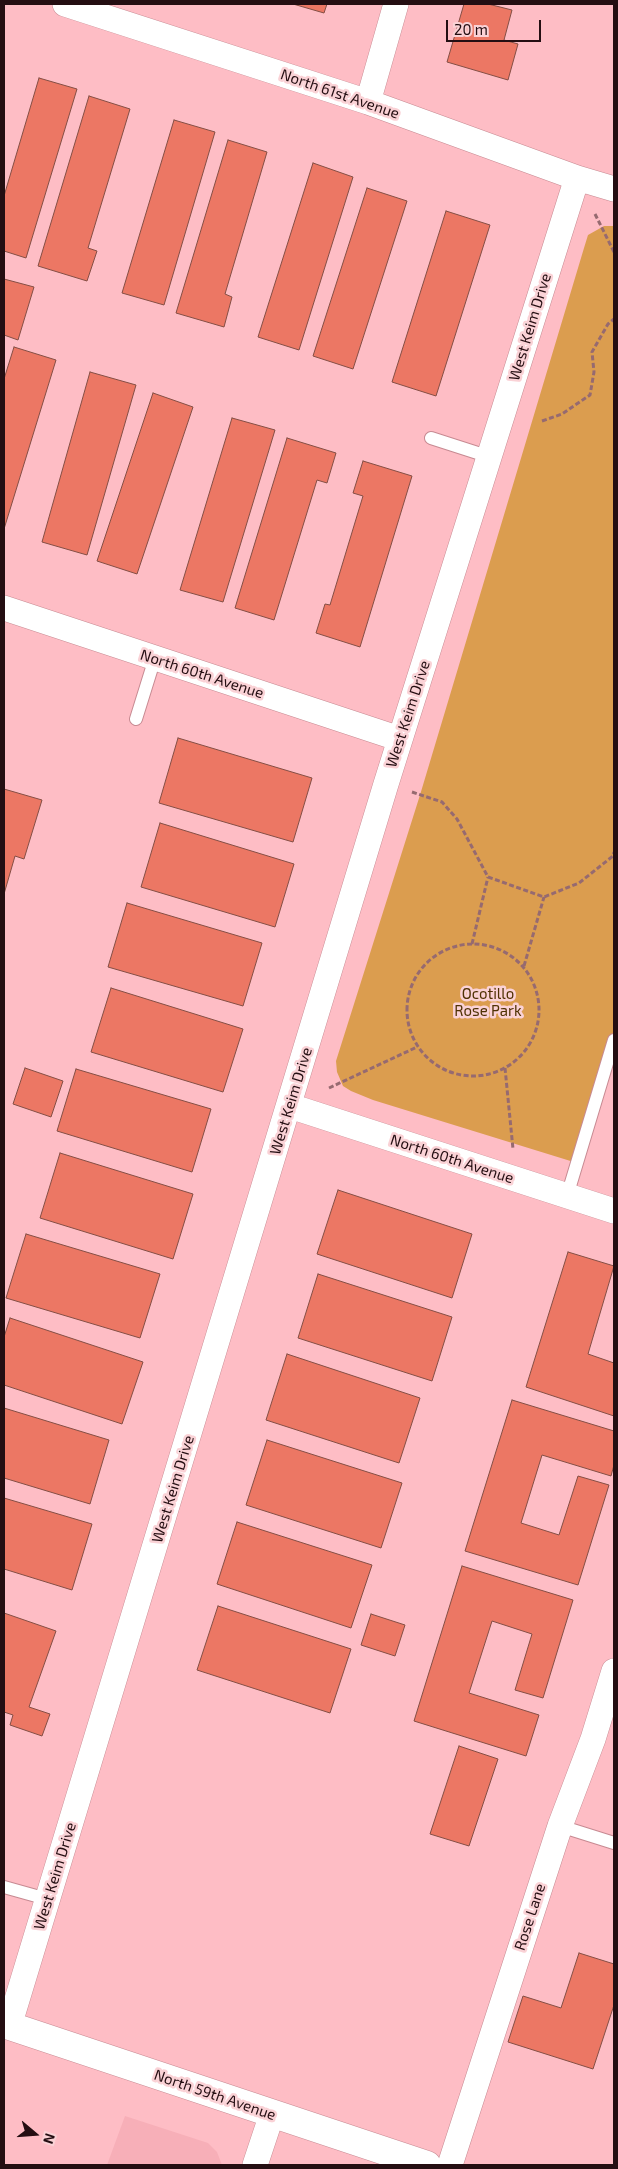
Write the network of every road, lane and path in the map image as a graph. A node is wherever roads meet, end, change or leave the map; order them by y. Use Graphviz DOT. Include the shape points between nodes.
graph roads {
  1 [pos="65,4"];
  2 [pos="396,4"];
  3 [pos="368,102"];
  4 [pos="577,178"];
  5 [pos="614,189"];
  6 [pos="614,319"];
  7 [pos="542,421"];
  8 [pos="431,438"];
  9 [pos="490,457"];
  10 [pos="4,608"];
  11 [pos="155,658"];
  12 [pos="136,719"];
  13 [pos="400,739"];
  14 [pos="386,784"];
  15 [pos="614,852"];
  16 [pos="488,877"];
  17 [pos="544,897"];
  18 [pos="472,944"];
  19 [pos="524,967"];
  20 [pos="614,1040"];
  21 [pos="416,1047"];
  22 [pos="505,1068"];
  23 [pos="290,1106"];
  24 [pos="515,1179"];
  25 [pos="568,1196"];
  26 [pos="614,1211"];
  27 [pos="614,1671"];
  28 [pos="560,1826"];
  29 [pos="614,1843"];
  30 [pos="4,1887"];
  31 [pos="48,1899"];
  32 [pos="6,2025"];
  33 [pos="272,2114"];
  34 [pos="255,2165"];
  35 [pos="427,2165"];
  36 [pos="450,2165"];
  1 -- 3 [label="street, North 61st Avenue"];
  2 -- 3 [label="street"];
  3 -- 4 [label="street, North 61st Avenue"];
  4 -- 5 [label="street, North 61st Avenue"];
  4 -- 9 [label="street, West Keim Drive"];
  6 -- 7 [label="path" via="592,352 594,372 590,394 562,414"];
  8 -- 9 [label="lane"];
  9 -- 13 [label="street, West Keim Drive"];
  10 -- 11 [label="street, North 60th Avenue"];
  11 -- 12 [label="lane"];
  11 -- 13 [label="street, North 60th Avenue"];
  13 -- 14 [label="street, West Keim Drive"];
  14 -- 16 [label="path" via="442,802 457,819"];
  14 -- 23 [label="street, West Keim Drive"];
  15 -- 17 [label="path" via="579,883"];
  16 -- 17 [label="path"];
  16 -- 18 [label="path"];
  17 -- 19 [label="path"];
  18 -- 19 [label="path" via="499,947"];
  18 -- 21 [label="path" via="459,944 437,954 420,970 409,992 407,1015"];
  19 -- 22 [label="path" via="540,1000 538,1023 523,1054"];
  20 -- 25 [label="lane"];
  21 -- 22 [label="path" via="438,1066 460,1075 483,1076"];
  21 -- 23 [label="path"];
  22 -- 24 [label="path"];
  23 -- 24 [label="street, North 60th Avenue"];
  23 -- 31 [label="street, West Keim Drive"];
  24 -- 25 [label="street, North 60th Avenue"];
  25 -- 26 [label="street, North 60th Avenue"];
  27 -- 28 [label="street, Rose Lane" via="593,1739"];
  28 -- 29 [label="lane"];
  28 -- 36 [label="street, Rose Lane"];
  30 -- 31 [label="lane"];
  31 -- 32 [label="street, West Keim Drive"];
  32 -- 33 [label="main road, North 59th Avenue"];
  33 -- 34 [label="street"];
  33 -- 35 [label="main road, North 59th Avenue"];
}
